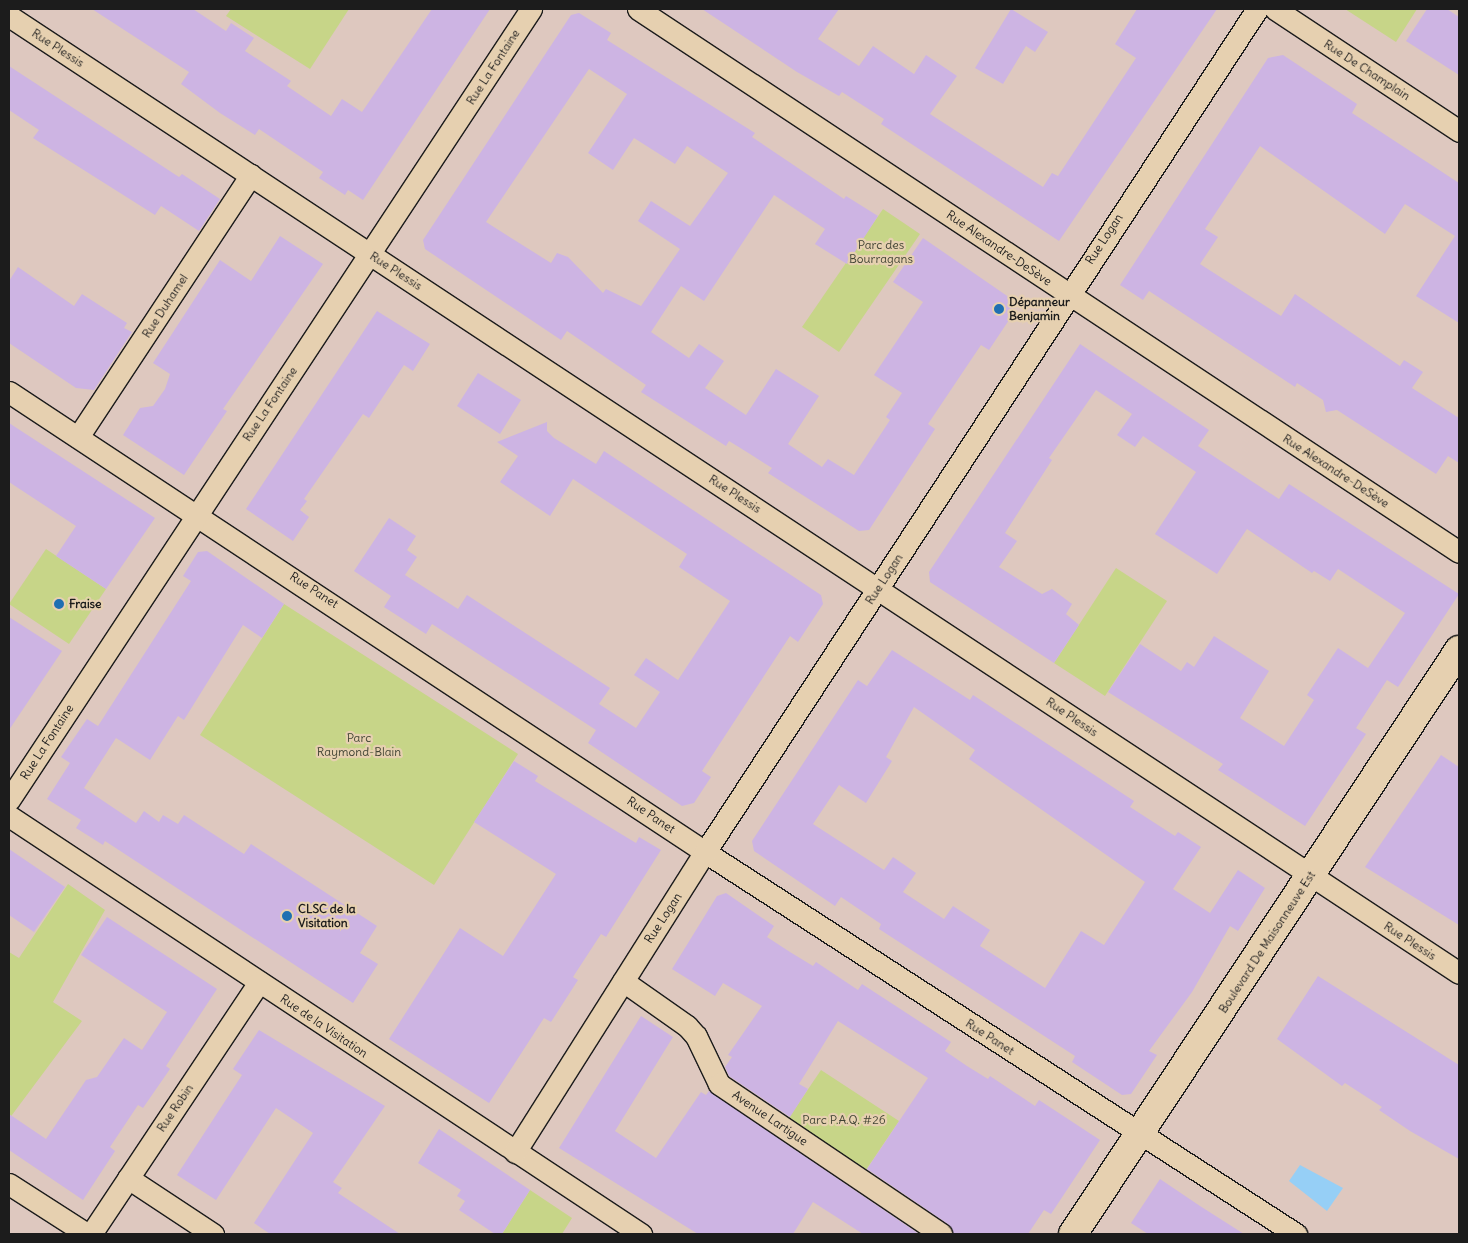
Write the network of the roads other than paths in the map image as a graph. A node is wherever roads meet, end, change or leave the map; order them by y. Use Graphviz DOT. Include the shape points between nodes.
graph roads {
  1 [pos="531,9"];
  2 [pos="638,9"];
  3 [pos="1257,9"];
  4 [pos="1274,9"];
  5 [pos="9,16"];
  6 [pos="1459,131"];
  7 [pos="251,175"];
  8 [pos="371,254"];
  9 [pos="1068,294"];
  10 [pos="9,392"];
  11 [pos="78,437"];
  12 [pos="196,514"];
  13 [pos="1459,552"];
  14 [pos="878,588"];
  15 [pos="1459,650"];
  16 [pos="9,800"];
  17 [pos="9,816"];
  18 [pos="705,852"];
  19 [pos="1310,876"];
  20 [pos="1459,974"];
  21 [pos="623,981"];
  22 [pos="259,982"];
  23 [pos="1141,1135"];
  24 [pos="515,1152"];
  25 [pos="128,1178"];
  26 [pos="9,1184"];
  27 [pos="87,1234"];
  28 [pos="91,1234"];
  29 [pos="213,1234"];
  30 [pos="641,1234"];
  31 [pos="941,1234"];
  32 [pos="1073,1234"];
  33 [pos="1296,1234"];
  1 -- 8 [label="street, Rue La Fontaine"];
  2 -- 9 [label="street, Rue Alexandre-DeSève"];
  3 -- 9 [label="street, Rue Logan"];
  4 -- 6 [label="street, Rue De Champlain"];
  5 -- 7 [label="street, Rue Plessis"];
  7 -- 8 [label="street, Rue Plessis"];
  7 -- 11 [label="street, Rue Duhamel"];
  8 -- 12 [label="street, Rue La Fontaine"];
  8 -- 14 [label="street, Rue Plessis"];
  9 -- 13 [label="street, Rue Alexandre-DeSève"];
  9 -- 14 [label="street, Rue Logan"];
  10 -- 11 [label="street, Rue Panet"];
  11 -- 12 [label="street, Rue Panet"];
  12 -- 16 [label="street, Rue La Fontaine"];
  12 -- 18 [label="street, Rue Panet"];
  14 -- 18 [label="street, Rue Logan"];
  14 -- 19 [label="street, Rue Plessis"];
  15 -- 19 [label="street, Boulevard De Maisonneuve Est"];
  17 -- 22 [label="street, Rue de la Visitation"];
  18 -- 21 [label="street, Rue Logan"];
  18 -- 23 [label="street, Rue Panet"];
  19 -- 20 [label="street, Rue Plessis"];
  19 -- 23 [label="street, Boulevard De Maisonneuve Est"];
  21 -- 24 [label="street, Rue Logan"];
  21 -- 31 [label="street, Avenue Lartigue" via="687,1026 696,1036 719,1084"];
  22 -- 24 [label="street, Rue de la Visitation"];
  22 -- 25 [label="street, Rue Robin"];
  23 -- 32 [label="street, Boulevard De Maisonneuve Est"];
  23 -- 33 [label="street, Rue Panet"];
  24 -- 30 [label="street, Rue de la Visitation"];
  25 -- 28 [label="street, Rue Robin"];
  25 -- 29 [label="street"];
  26 -- 27 [label="street"];
}
